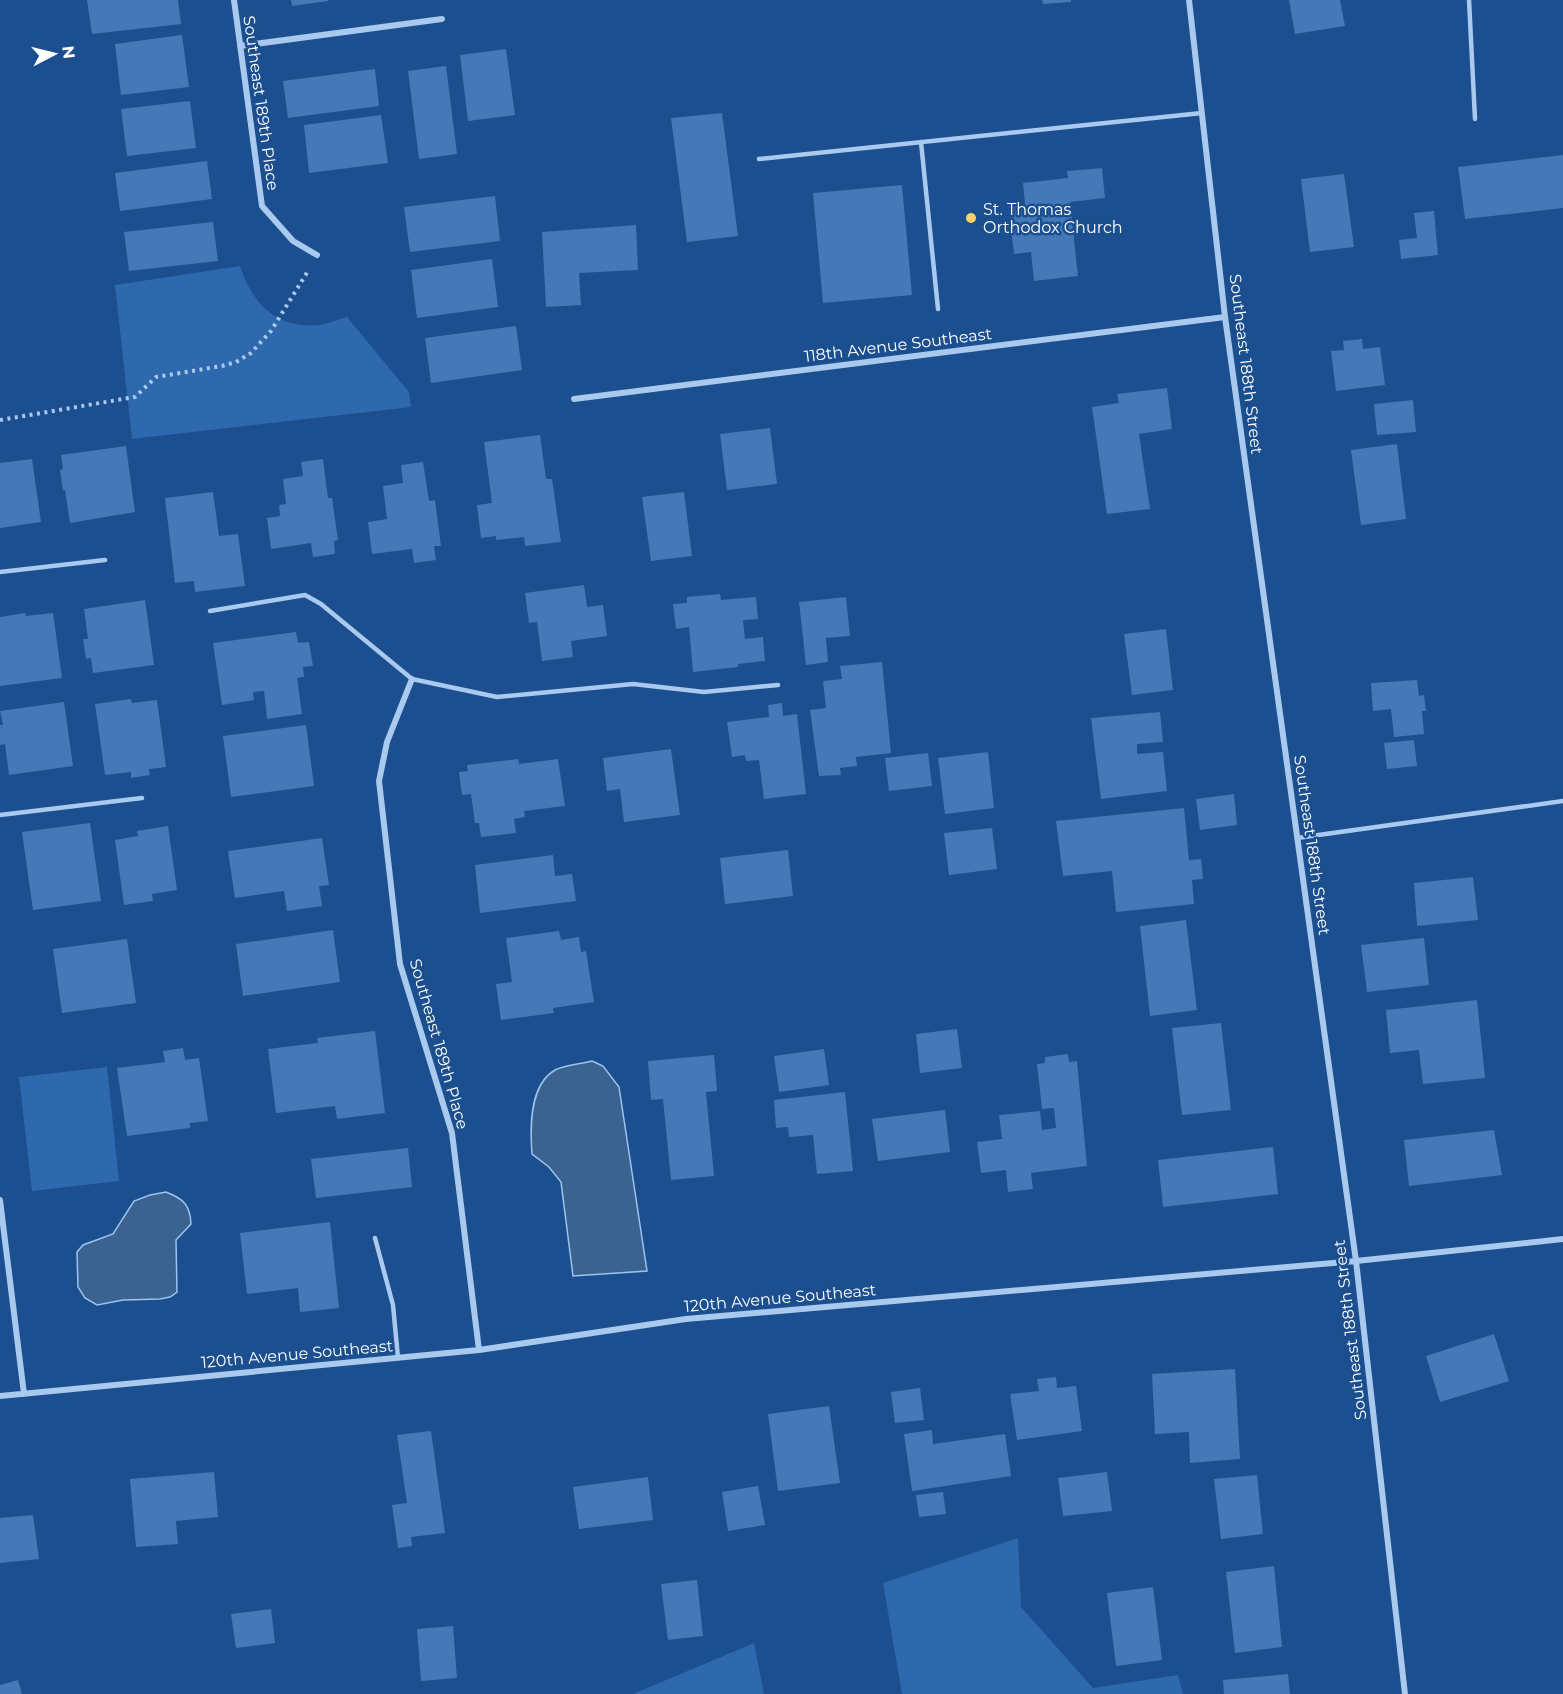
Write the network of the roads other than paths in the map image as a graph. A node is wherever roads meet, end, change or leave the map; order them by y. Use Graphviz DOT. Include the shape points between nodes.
graph roads {
  1 [pos="234,0"];
  2 [pos="1189,0"];
  3 [pos="1469,0"];
  4 [pos="442,19"];
  5 [pos="240,46"];
  6 [pos="1202,112"];
  7 [pos="1475,119"];
  8 [pos="921,142"];
  9 [pos="759,159"];
  10 [pos="317,255"];
  11 [pos="938,309"];
  12 [pos="1225,317"];
  13 [pos="574,399"];
  14 [pos="105,560"];
  15 [pos="0,572"];
  16 [pos="210,611"];
  17 [pos="412,679"];
  18 [pos="778,685"];
  19 [pos="142,798"];
  20 [pos="1563,801"];
  21 [pos="0,815"];
  22 [pos="1297,838"];
  23 [pos="0,1200"];
  24 [pos="375,1238"];
  25 [pos="1563,1239"];
  26 [pos="1356,1261"];
  27 [pos="479,1350"];
  28 [pos="398,1358"];
  29 [pos="24,1394"];
  30 [pos="0,1396"];
  31 [pos="1405,1694"];
  1 -- 5 [label="street, Southeast 189th Place"];
  2 -- 6 [label="street, Southeast 188th Street"];
  3 -- 7 [label="lane"];
  4 -- 5 [label="street"];
  5 -- 10 [label="street, Southeast 189th Place" via="262,206 293,241"];
  6 -- 8 [label="lane"];
  6 -- 12 [label="street, Southeast 188th Street"];
  8 -- 9 [label="lane"];
  8 -- 11 [label="lane"];
  12 -- 13 [label="street, 118th Avenue Southeast"];
  12 -- 22 [label="street, Southeast 188th Street"];
  14 -- 15 [label="lane"];
  16 -- 17 [label="lane" via="305,595"];
  17 -- 18 [label="lane" via="497,698 633,684 704,692"];
  17 -- 27 [label="street, Southeast 189th Place" via="387,742 379,781 400,964 452,1133"];
  19 -- 21 [label="lane"];
  20 -- 22 [label="lane"];
  22 -- 26 [label="street, Southeast 188th Street"];
  23 -- 29 [label="street"];
  24 -- 28 [label="lane" via="393,1305"];
  25 -- 26 [label="street, 120th Avenue Southeast"];
  26 -- 27 [label="street, 120th Avenue Southeast" via="686,1319"];
  26 -- 31 [label="street, Southeast 188th Street"];
  27 -- 28 [label="street, 120th Avenue Southeast"];
  28 -- 29 [label="street, 120th Avenue Southeast"];
  29 -- 30 [label="street, 120th Avenue Southeast"];
}
